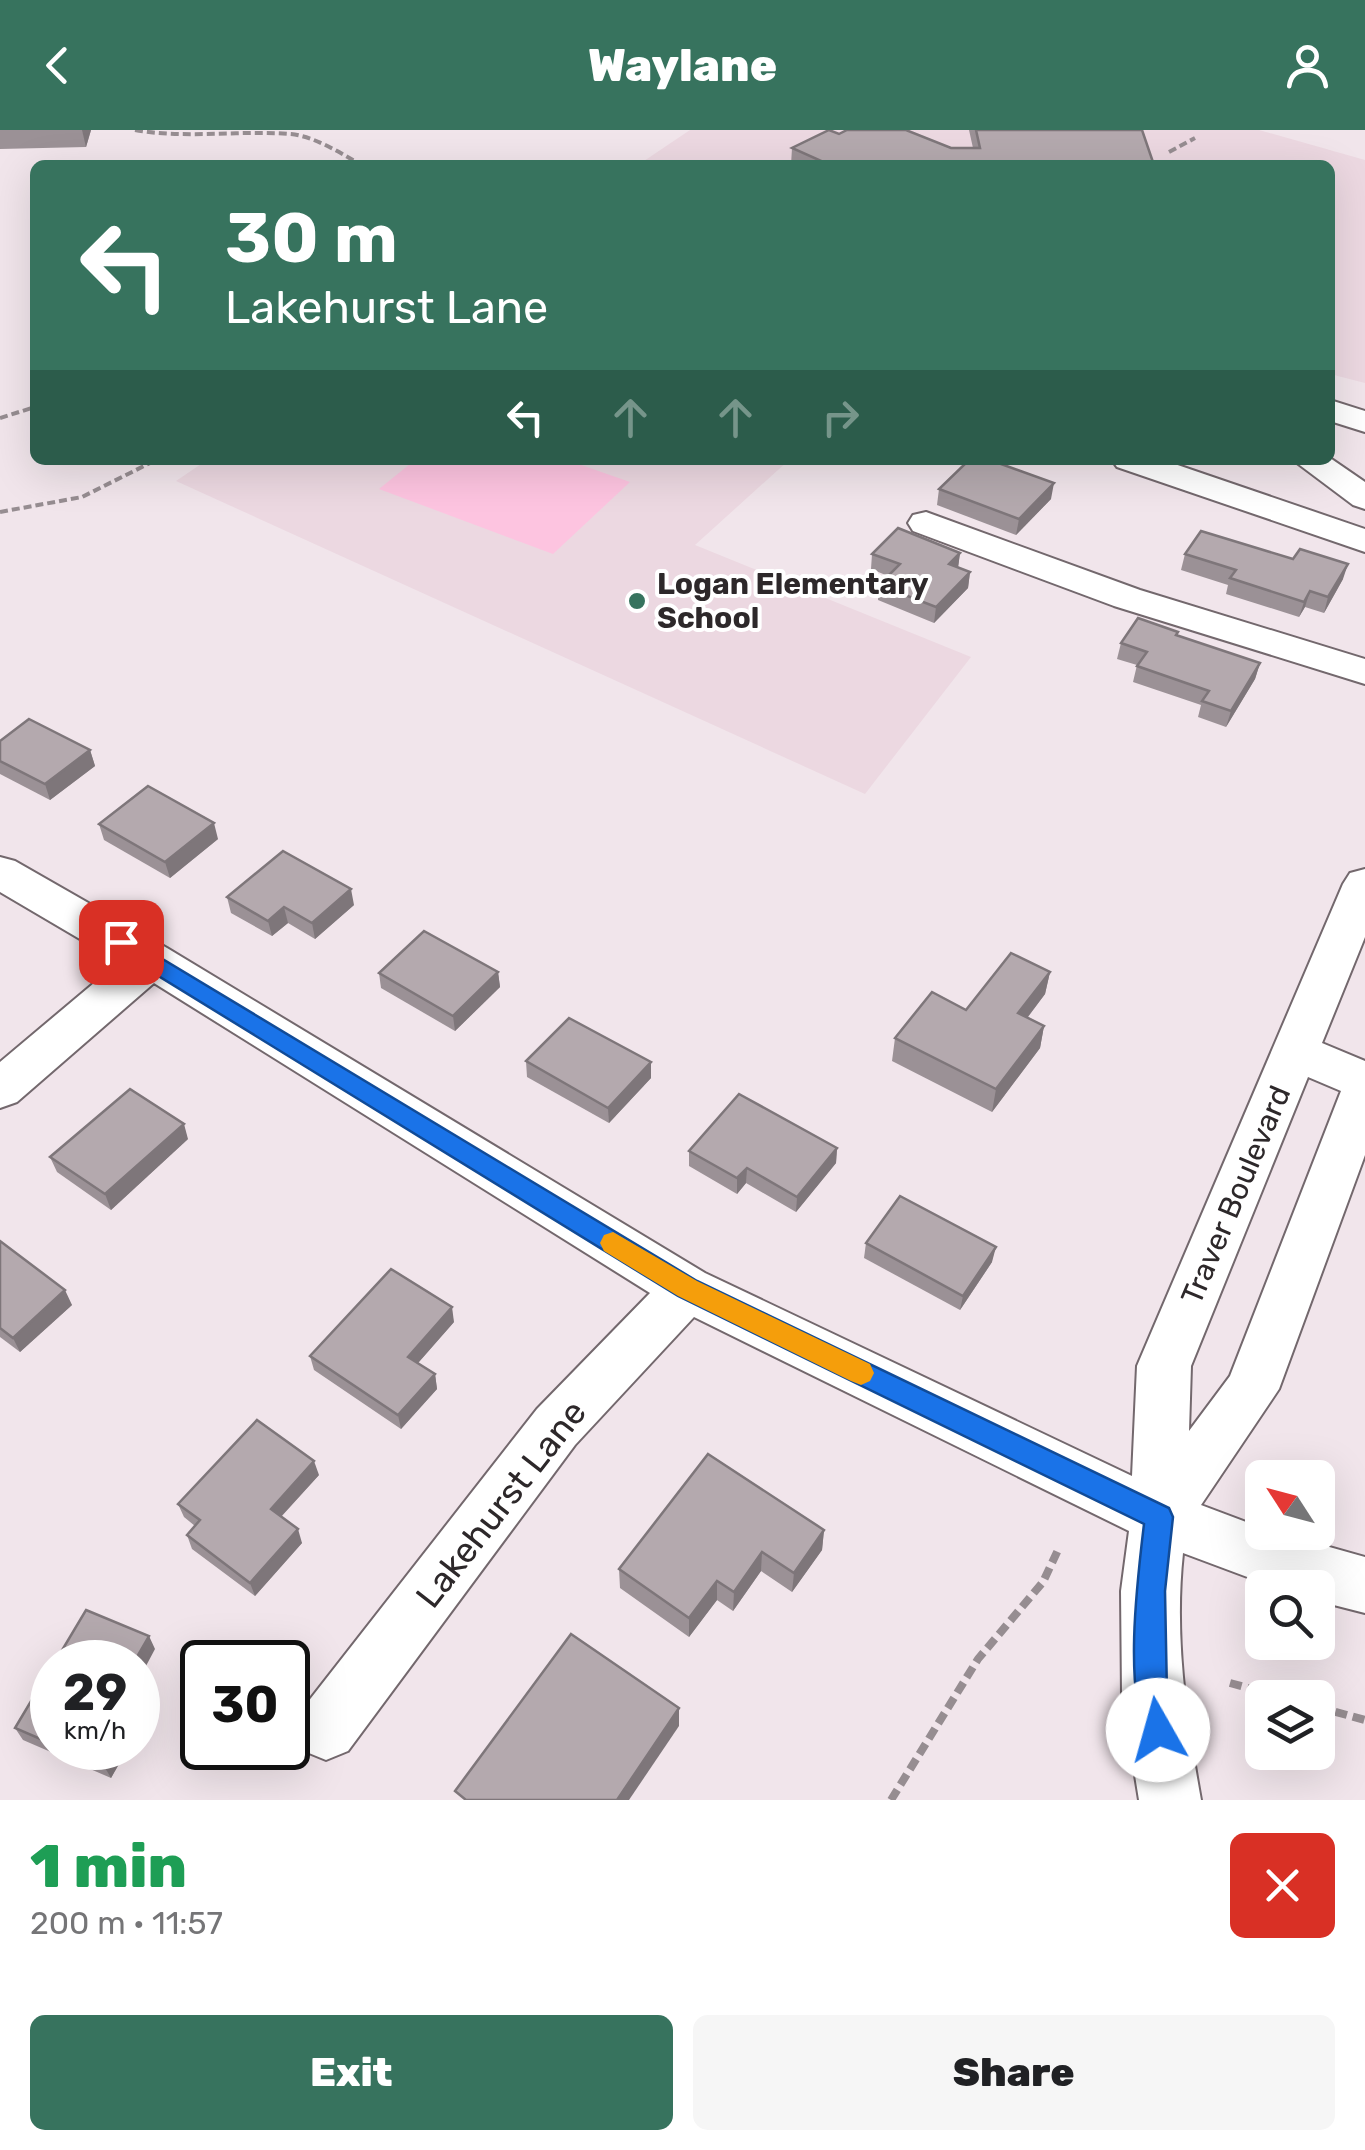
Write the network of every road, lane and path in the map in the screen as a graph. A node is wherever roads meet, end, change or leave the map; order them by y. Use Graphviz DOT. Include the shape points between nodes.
graph roads {
  1 [pos="135,130"];
  2 [pos="1195,138"];
  3 [pos="1169,152"];
  4 [pos="352,160"];
  5 [pos="30,409"];
  6 [pos="1335,412"];
  7 [pos="0,418"];
  8 [pos="1365,422"];
  9 [pos="147,465"];
  10 [pos="1144,465"];
  11 [pos="1317,465"];
  12 [pos="1365,498"];
  13 [pos="0,512"];
  14 [pos="926,523"];
  15 [pos="1365,541"];
  16 [pos="1365,672"];
  17 [pos="0,872"];
  18 [pos="1365,884"];
  19 [pos="152,960"];
  20 [pos="1297,1052"];
  21 [pos="1365,1081"];
  22 [pos="0,1089"];
  23 [pos="1365,1090"];
  24 [pos="687,1288"];
  25 [pos="1159,1517"];
  26 [pos="1058,1550"];
  27 [pos="1365,1585"];
  28 [pos="1230,1682"];
  29 [pos="1245,1686"];
  30 [pos="1335,1712"];
  31 [pos="1365,1720"];
  32 [pos="326,1729"];
  33 [pos="891,1800"];
  34 [pos="1170,1800"];
  1 -- 4 [label="path" via="293,134"];
  2 -- 3 [label="path"];
  5 -- 7 [label="path"];
  6 -- 8 [label="street"];
  9 -- 13 [label="path" via="90,498"];
  10 -- 15 [label="street"];
  11 -- 12 [label="street"];
  14 -- 16 [label="street" via="1127,598"];
  17 -- 19 [label="street"];
  18 -- 20 [label="street, Traver Boulevard"];
  19 -- 22 [label="street"];
  19 -- 24 [label="street"];
  20 -- 21 [label="street"];
  20 -- 25 [label="street, Traver Boulevard" via="1164,1366"];
  23 -- 25 [label="street, Traver Boulevard" via="1252,1389"];
  24 -- 25 [label="street"];
  24 -- 32 [label="street, Lakehurst Lane" via="556,1427"];
  25 -- 27 [label="street"];
  25 -- 34 [label="street, Traver Boulevard" via="1150,1591 1152,1695"];
  26 -- 33 [label="path" via="1042,1582 978,1659"];
  28 -- 29 [label="path"];
  30 -- 31 [label="path"];
}
